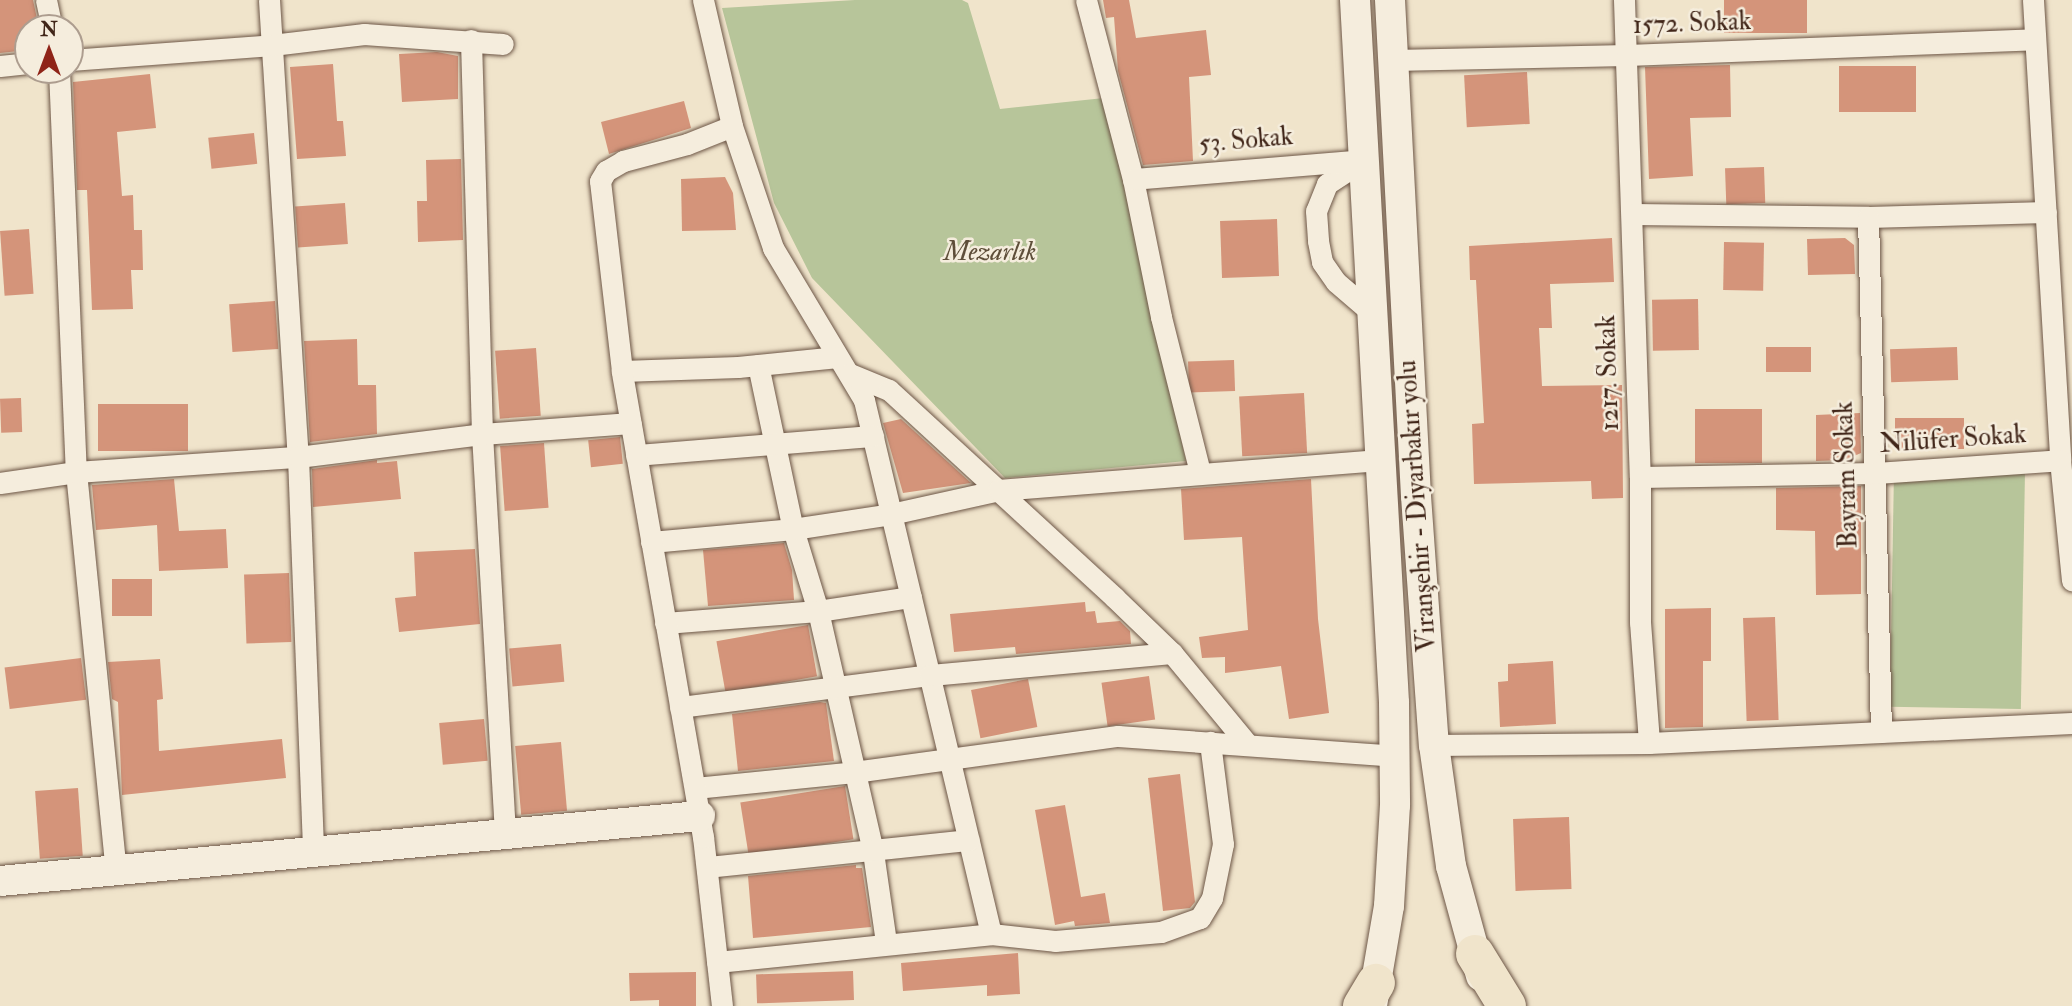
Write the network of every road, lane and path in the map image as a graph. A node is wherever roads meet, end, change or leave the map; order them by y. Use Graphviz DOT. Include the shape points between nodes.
graph roads {
  1 [pos="269,0"];
  2 [pos="703,0"];
  3 [pos="1086,0"];
  4 [pos="1355,0"];
  5 [pos="1390,0"];
  6 [pos="1624,0"];
  7 [pos="2034,0"];
  8 [pos="2035,39"];
  9 [pos="471,40"];
  10 [pos="503,44"];
  11 [pos="272,45"];
  12 [pos="1627,55"];
  13 [pos="84,59"];
  14 [pos="1393,60"];
  15 [pos="60,84"];
  16 [pos="732,126"];
  17 [pos="1364,160"];
  18 [pos="1133,178"];
  19 [pos="2046,212"];
  20 [pos="1633,214"];
  21 [pos="1868,216"];
  22 [pos="1372,313"];
  23 [pos="758,365"];
  24 [pos="844,365"];
  25 [pos="622,371"];
  26 [pos="631,423"];
  27 [pos="482,434"];
  28 [pos="873,436"];
  29 [pos="775,444"];
  30 [pos="636,455"];
  31 [pos="298,457"];
  32 [pos="1382,460"];
  33 [pos="2060,460"];
  34 [pos="76,472"];
  35 [pos="1200,472"];
  36 [pos="1876,473"];
  37 [pos="1640,477"];
  38 [pos="0,483"];
  39 [pos="999,490"];
  40 [pos="891,514"];
  41 [pos="793,529"];
  42 [pos="651,542"];
  43 [pos="2072,580"];
  44 [pos="911,597"];
  45 [pos="818,611"];
  46 [pos="665,623"];
  47 [pos="1172,653"];
  48 [pos="930,675"];
  49 [pos="835,688"];
  50 [pos="680,707"];
  51 [pos="2072,723"];
  52 [pos="1881,732"];
  53 [pos="1210,742"];
  54 [pos="1649,743"];
  55 [pos="1434,744"];
  56 [pos="1248,745"];
  57 [pos="1394,756"];
  58 [pos="950,760"];
  59 [pos="853,772"];
  60 [pos="697,802"];
  61 [pos="505,834"];
  62 [pos="969,840"];
  63 [pos="873,852"];
  64 [pos="313,853"];
  65 [pos="707,867"];
  66 [pos="117,872"];
  67 [pos="0,881"];
  68 [pos="991,934"];
  69 [pos="886,942"];
  70 [pos="1475,954"];
  71 [pos="717,962"];
  72 [pos="1370,998"];
  73 [pos="722,1006"];
  74 [pos="1491,1006"];
  75 [pos="1507,1006"];
  1 -- 11 [label="street"];
  2 -- 16 [label="street"];
  3 -- 18 [label="street"];
  4 -- 17 [label="main road, Viranşehir - Diyarbakır yolu"];
  5 -- 14 [label="main road, Viranşehir - Diyarbakır yolu"];
  6 -- 12 [label="street, 1217. Sokak"];
  7 -- 8 [label="street"];
  8 -- 12 [label="street, 1572. Sokak"];
  8 -- 19 [label="street"];
  9 -- 10 [label="street"];
  9 -- 11 [label="street" via="364,34"];
  9 -- 27 [label="street"];
  11 -- 13 [label="street"];
  11 -- 31 [label="street"];
  12 -- 14 [label="street, 1572. Sokak"];
  12 -- 20 [label="street, 1217. Sokak"];
  14 -- 55 [label="main road, Viranşehir - Diyarbakır yolu"];
  15 -- 34 [label="street"];
  16 -- 24 [label="street" via="773,248"];
  16 -- 25 [label="street" via="623,161 606,171 600,181"];
  17 -- 18 [label="street, 53. Sokak"];
  17 -- 22 [label="main road, Viranşehir - Diyarbakır yolu"];
  17 -- 22 [label="street" via="1327,184 1316,211 1322,262 1336,282"];
  18 -- 35 [label="street" via="1161,317"];
  19 -- 21 [label="street"];
  19 -- 33 [label="street"];
  20 -- 21 [label="street"];
  20 -- 37 [label="street, 1217. Sokak"];
  21 -- 36 [label="street, Bayram Sokak"];
  22 -- 32 [label="main road, Viranşehir - Diyarbakır yolu"];
  23 -- 24 [label="street"];
  23 -- 25 [label="street"];
  23 -- 29 [label="street"];
  24 -- 28 [label="street" via="864,400"];
  24 -- 39 [label="street" via="890,390"];
  25 -- 26 [label="street"];
  26 -- 27 [label="street"];
  26 -- 30 [label="street"];
  27 -- 31 [label="street"];
  27 -- 61 [label="street"];
  28 -- 29 [label="street"];
  28 -- 40 [label="street"];
  29 -- 30 [label="street"];
  29 -- 41 [label="street"];
  30 -- 42 [label="street"];
  31 -- 34 [label="street"];
  31 -- 64 [label="street"];
  32 -- 35 [label="street"];
  32 -- 57 [label="main road, Viranşehir - Diyarbakır yolu"];
  33 -- 36 [label="street, Nilüfer Sokak"];
  33 -- 43 [label="street"];
  34 -- 38 [label="street"];
  34 -- 66 [label="street"];
  35 -- 39 [label="street"];
  36 -- 37 [label="street, Nilüfer Sokak"];
  36 -- 52 [label="street, Bayram Sokak"];
  37 -- 54 [label="street, 1217. Sokak" via="1640,622"];
  39 -- 40 [label="street"];
  39 -- 47 [label="street"];
  40 -- 41 [label="street"];
  40 -- 44 [label="street"];
  41 -- 42 [label="street"];
  41 -- 45 [label="street"];
  42 -- 46 [label="street"];
  44 -- 45 [label="street"];
  44 -- 48 [label="street"];
  45 -- 46 [label="street"];
  45 -- 49 [label="street"];
  46 -- 50 [label="street"];
  47 -- 48 [label="street"];
  47 -- 56 [label="street"];
  48 -- 49 [label="street"];
  48 -- 58 [label="street"];
  49 -- 50 [label="street"];
  49 -- 59 [label="street"];
  50 -- 60 [label="street"];
  51 -- 52 [label="street"];
  52 -- 54 [label="street"];
  53 -- 56 [label="street"];
  53 -- 58 [label="street" via="1118,736"];
  53 -- 68 [label="street" via="1223,844 1212,898 1200,918 1161,932 1055,941"];
  54 -- 55 [label="street"];
  55 -- 70 [label="main road, Viranşehir - Diyarbakır yolu" via="1451,866"];
  56 -- 57 [label="street"];
  57 -- 72 [label="main road, Viranşehir - Diyarbakır yolu" via="1389,906"];
  58 -- 59 [label="street"];
  58 -- 62 [label="street"];
  59 -- 60 [label="street"];
  59 -- 63 [label="street"];
  60 -- 61 [label="main road"];
  60 -- 65 [label="street"];
  61 -- 64 [label="main road"];
  62 -- 63 [label="street"];
  62 -- 68 [label="street"];
  63 -- 65 [label="street"];
  63 -- 69 [label="street"];
  64 -- 66 [label="main road"];
  65 -- 71 [label="street"];
  66 -- 67 [label="main road"];
  68 -- 69 [label="street"];
  69 -- 71 [label="street"];
  70 -- 74 [label="main road, Viranşehir - Diyarbakır yolu"];
  70 -- 75 [label="highway"];
  71 -- 73 [label="street"];
}
